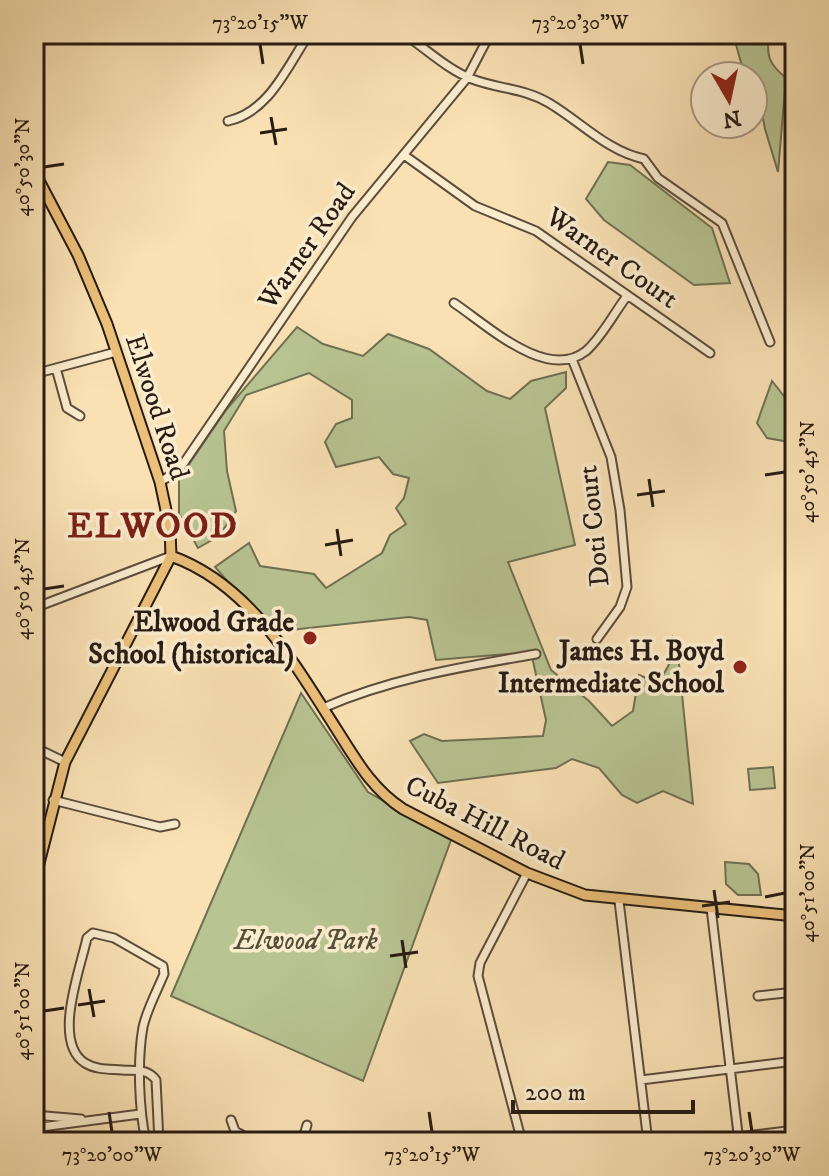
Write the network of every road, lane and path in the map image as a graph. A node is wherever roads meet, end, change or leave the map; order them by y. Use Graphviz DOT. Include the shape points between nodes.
graph roads {
  1 [pos="309,34"];
  2 [pos="404,34"];
  3 [pos="490,34"];
  4 [pos="467,78"];
  5 [pos="228,121"];
  6 [pos="404,155"];
  7 [pos="34,171"];
  8 [pos="37,182"];
  9 [pos="627,296"];
  10 [pos="454,303"];
  11 [pos="770,342"];
  12 [pos="116,352"];
  13 [pos="710,353"];
  14 [pos="572,359"];
  15 [pos="56,368"];
  16 [pos="34,374"];
  17 [pos="80,416"];
  18 [pos="160,482"];
  19 [pos="171,556"];
  20 [pos="34,608"];
  21 [pos="597,639"];
  22 [pos="536,654"];
  23 [pos="323,708"];
  24 [pos="34,747"];
  25 [pos="65,762"];
  26 [pos="53,800"];
  27 [pos="175,824"];
  28 [pos="527,873"];
  29 [pos="34,883"];
  30 [pos="619,901"];
  31 [pos="711,908"];
  32 [pos="795,916"];
  33 [pos="795,992"];
  34 [pos="758,996"];
  35 [pos="795,1061"];
  36 [pos="730,1069"];
  37 [pos="142,1070"];
  38 [pos="641,1080"];
  39 [pos="140,1114"];
  40 [pos="34,1115"];
  41 [pos="83,1120"];
  42 [pos="231,1120"];
  43 [pos="307,1125"];
  44 [pos="34,1128"];
  45 [pos="795,1130"];
  46 [pos="738,1139"];
  47 [pos="146,1142"];
  48 [pos="159,1142"];
  49 [pos="255,1142"];
  50 [pos="302,1142"];
  51 [pos="522,1142"];
  52 [pos="648,1142"];
  53 [pos="695,1142"];
  1 -- 5 [label="street" via="262,105"];
  2 -- 4 [label="street"];
  3 -- 4 [label="street, Warner Road"];
  4 -- 6 [label="street, Warner Road"];
  4 -- 11 [label="street" via="520,89 547,101 620,154 644,159 658,178 722,223"];
  6 -- 9 [label="street, Warner Court" via="475,206 536,231"];
  6 -- 18 [label="street, Warner Road" via="352,217 179,470"];
  7 -- 8 [label="main road, Elwood Road"];
  8 -- 12 [label="main road, Elwood Road" via="95,293"];
  9 -- 13 [label="street, Warner Court"];
  9 -- 14 [label="street" via="588,349"];
  10 -- 14 [label="street" via="534,357"];
  12 -- 15 [label="street"];
  12 -- 18 [label="main road, Elwood Road"];
  14 -- 21 [label="street, Doti Court" via="611,457 627,587"];
  15 -- 16 [label="street"];
  15 -- 17 [label="street" via="67,408"];
  18 -- 19 [label="main road, Elwood Road"];
  19 -- 20 [label="street"];
  19 -- 23 [label="main road, Cuba Hill Road" via="202,567 277,636"];
  19 -- 25 [label="main road"];
  22 -- 23 [label="street" via="434,671 366,689"];
  23 -- 28 [label="main road, Cuba Hill Road" via="387,799"];
  24 -- 25 [label="street"];
  25 -- 26 [label="main road"];
  26 -- 27 [label="street" via="160,827"];
  26 -- 29 [label="main road"];
  28 -- 30 [label="main road, Cuba Hill Road" via="585,895"];
  28 -- 51 [label="street" via="478,976"];
  30 -- 31 [label="main road, Cuba Hill Road"];
  30 -- 38 [label="street"];
  31 -- 32 [label="main road, Cuba Hill Road"];
  31 -- 36 [label="street"];
  33 -- 34 [label="street"];
  35 -- 36 [label="street"];
  36 -- 38 [label="street"];
  36 -- 46 [label="street"];
  37 -- 37 [label="street" via="143,1028 163,966 114,938 93,933 87,938 67,1032 71,1048 96,1068"];
  37 -- 39 [label="street"];
  37 -- 48 [label="street" via="156,1080"];
  38 -- 52 [label="street"];
  39 -- 41 [label="street"];
  39 -- 47 [label="street"];
  40 -- 41 [label="street"];
  41 -- 44 [label="street"];
  42 -- 49 [label="street" via="235,1131"];
  43 -- 50 [label="street"];
  45 -- 46 [label="street"];
  46 -- 53 [label="street"];
}
